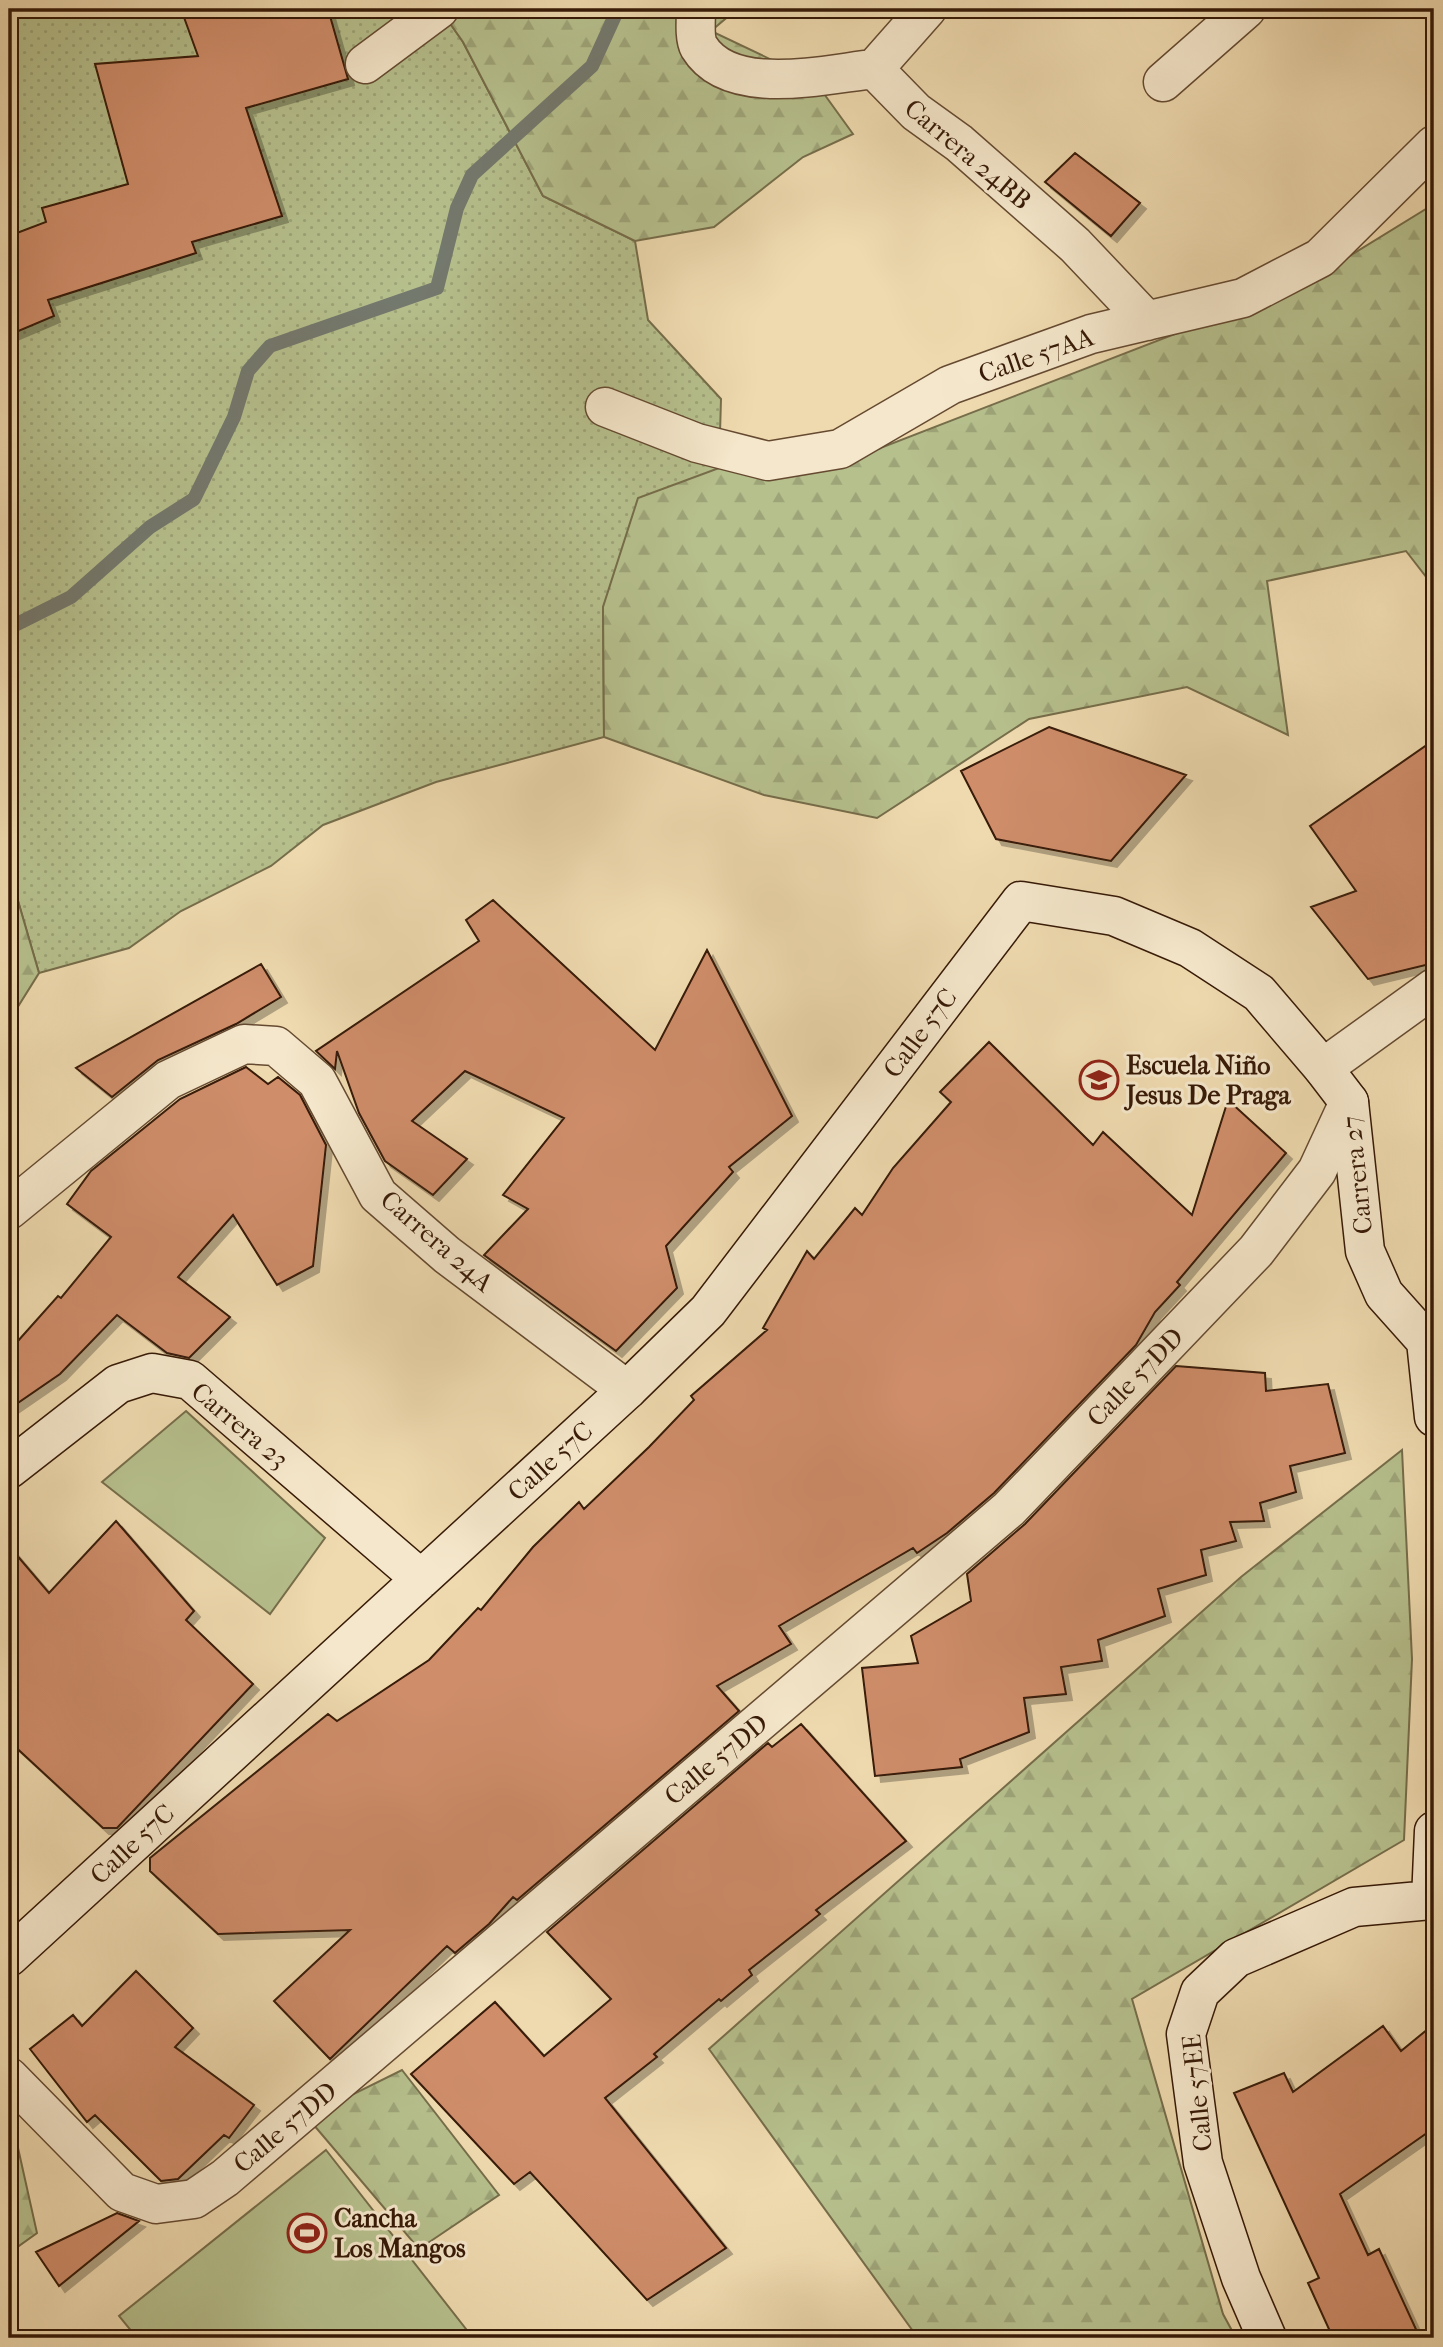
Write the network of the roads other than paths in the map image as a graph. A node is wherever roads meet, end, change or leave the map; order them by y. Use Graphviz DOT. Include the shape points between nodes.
graph roads {
  1 [pos="439,9"];
  2 [pos="696,9"];
  3 [pos="927,9"];
  4 [pos="1246,9"];
  5 [pos="365,64"];
  6 [pos="874,69"];
  7 [pos="1163,82"];
  8 [pos="1434,145"];
  9 [pos="1147,321"];
  10 [pos="605,407"];
  11 [pos="1021,901"];
  12 [pos="1434,988"];
  13 [pos="1323,1068"];
  14 [pos="1349,1102"];
  15 [pos="9,1210"];
  16 [pos="1430,1338"];
  17 [pos="627,1391"];
  18 [pos="1434,1417"];
  19 [pos="9,1469"];
  20 [pos="421,1579"];
  21 [pos="1434,1830"];
  22 [pos="1432,1902"];
  23 [pos="9,1957"];
  24 [pos="9,2077"];
  25 [pos="1267,2338"];
  1 -- 5 [label="street"];
  2 -- 6 [label="street" via="697,44 712,62 756,81"];
  3 -- 6 [label="street"];
  4 -- 7 [label="street"];
  6 -- 9 [label="street, Carrera 24BB" via="916,112 959,143 1075,245"];
  8 -- 9 [label="street, Calle 57AA" via="1320,258 1243,298"];
  9 -- 10 [label="street, Calle 57AA" via="1091,334 950,385 840,449 768,461 697,443"];
  11 -- 13 [label="street, Carrera 27" via="1114,916 1190,948 1259,993"];
  11 -- 17 [label="street, Calle 57C" via="708,1311"];
  12 -- 13 [label="street"];
  13 -- 14 [label="street, Carrera 27"];
  14 -- 16 [label="street, Carrera 27" via="1365,1251 1384,1294"];
  14 -- 24 [label="street, Calle 57DD" via="1317,1171 1256,1251 1009,1509 225,2178 194,2199 156,2204 122,2192"];
  15 -- 17 [label="street, Carrera 24A" via="168,1080 244,1044 276,1046 317,1081 378,1195 447,1255"];
  16 -- 18 [label="street, Carrera 27"];
  17 -- 20 [label="street, Calle 57C"];
  19 -- 20 [label="street, Carrera 23" via="118,1384 152,1373 190,1380"];
  20 -- 23 [label="street, Calle 57C"];
  21 -- 22 [label="street"];
  22 -- 25 [label="street, Calle 57EE" via="1354,1907 1236,1958 1200,1992 1185,2034 1202,2150 1241,2278"];
}
